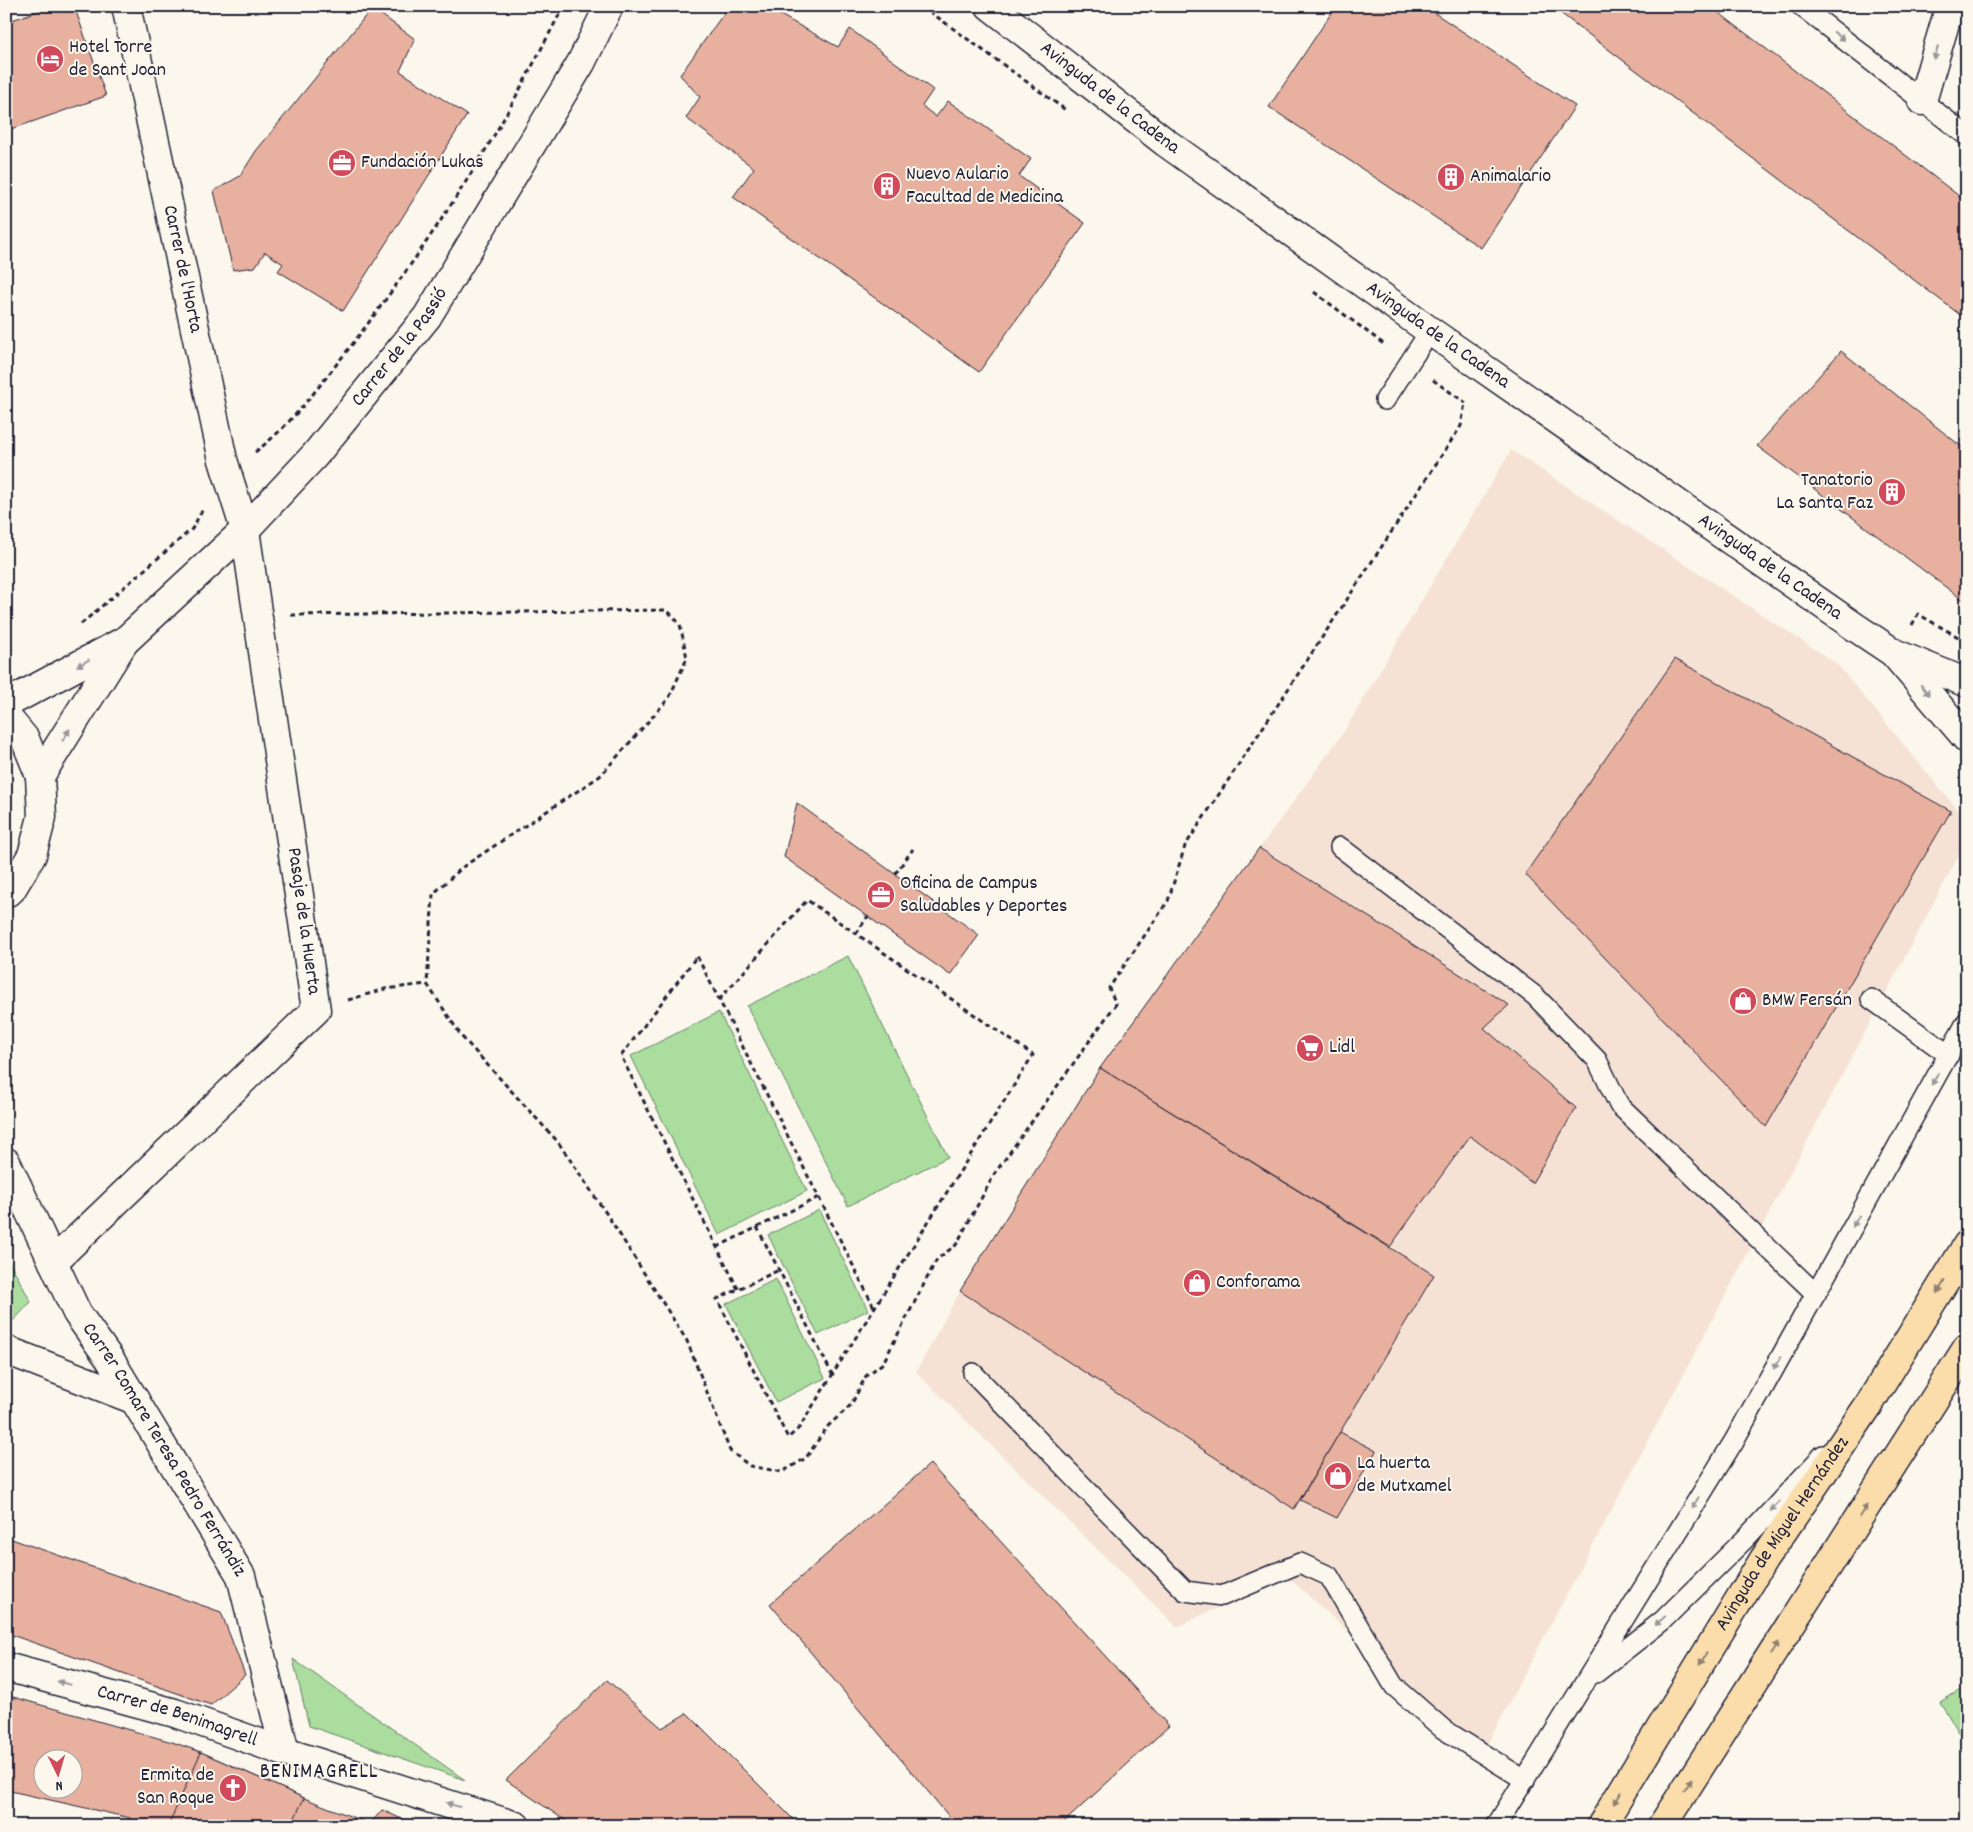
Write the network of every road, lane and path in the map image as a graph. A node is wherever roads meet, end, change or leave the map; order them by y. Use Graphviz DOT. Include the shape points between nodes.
graph roads {
  1 [pos="126,6"];
  2 [pos="564,6"];
  3 [pos="609,6"];
  4 [pos="990,6"];
  5 [pos="1801,6"];
  6 [pos="1950,6"];
  7 [pos="1922,101"];
  8 [pos="1962,130"];
  9 [pos="1430,331"];
  10 [pos="1385,400"];
  11 [pos="1465,403"];
  12 [pos="223,460"];
  13 [pos="206,505"];
  14 [pos="245,530"];
  15 [pos="257,615"];
  16 [pos="76,628"];
  17 [pos="126,640"];
  18 [pos="1894,653"];
  19 [pos="1967,683"];
  20 [pos="6,704"];
  21 [pos="6,716"];
  22 [pos="1967,739"];
  23 [pos="40,776"];
  24 [pos="1340,847"];
  25 [pos="913,849"];
  26 [pos="895,874"];
  27 [pos="6,893"];
  28 [pos="868,916"];
  29 [pos="856,934"];
  30 [pos="427,984"];
  31 [pos="1871,999"];
  32 [pos="720,1000"];
  33 [pos="316,1010"];
  34 [pos="1967,1021"];
  35 [pos="1949,1055"];
  36 [pos="6,1162"];
  37 [pos="819,1196"];
  38 [pos="757,1228"];
  39 [pos="1967,1245"];
  40 [pos="717,1247"];
  41 [pos="52,1262"];
  42 [pos="779,1270"];
  43 [pos="738,1289"];
  44 [pos="1816,1294"];
  45 [pos="875,1308"];
  46 [pos="1967,1348"];
  47 [pos="6,1350"];
  48 [pos="833,1374"];
  49 [pos="972,1374"];
  50 [pos="135,1400"];
  51 [pos="1868,1406"];
  52 [pos="6,1667"];
  53 [pos="1587,1679"];
  54 [pos="285,1752"];
  55 [pos="1525,1780"];
  56 [pos="516,1826"];
  57 [pos="1496,1826"];
  58 [pos="1601,1826"];
  59 [pos="1662,1826"];
  1 -- 12 [label="street, Carrer de l'Horta"];
  2 -- 12 [label="path" via="486,149 382,305 309,399 274,438 252,454"];
  3 -- 14 [label="street, Carrer de la Passió" via="581,63 427,317 315,456"];
  4 -- 9 [label="street, Avinguda de la Cadena" via="1165,142"];
  5 -- 7 [label="lane, one-way"];
  6 -- 7 [label="street, one-way"];
  7 -- 8 [label="lane"];
  9 -- 10 [label="lane"];
  9 -- 18 [label="street, Avinguda de la Cadena"];
  11 -- 30 [label="path" via="1461,426 1185,846 1168,901 1109,988 1116,1004 995,1173 956,1246 937,1259 883,1363 866,1376 851,1405 827,1427 806,1458 782,1472 750,1466 730,1451 687,1341 608,1216 558,1142 462,1037"];
  12 -- 14 [label="street, Carrer de l'Horta"];
  13 -- 16 [label="path" via="192,529"];
  14 -- 15 [label="street, Pasaje de la Huerta"];
  14 -- 17 [label="street, Carrer de la Passió"];
  15 -- 30 [label="path" via="667,610 680,624 687,658 669,698 600,776 464,866 433,894"];
  15 -- 33 [label="street, Pasaje de la Huerta"];
  17 -- 20 [label="street, Carrer de la Passió, one-way"];
  23 -- 17 [label="street, Carrer de la Passió, one-way"];
  18 -- 19 [label="street, Avinguda de la Cadena"];
  18 -- 22 [label="street, Avinguda de la Cadena, one-way"];
  21 -- 23 [label="street" via="25,739"];
  23 -- 27 [label="street" via="42,816 32,855"];
  24 -- 44 [label="lane" via="1535,996 1597,1060 1619,1105"];
  25 -- 26 [label="path"];
  28 -- 29 [label="path"];
  29 -- 32 [label="path" via="807,900"];
  29 -- 45 [label="path" via="1033,1055"];
  30 -- 33 [label="path" via="385,989"];
  31 -- 35 [label="lane"];
  32 -- 37 [label="path"];
  32 -- 40 [label="path" via="697,956 621,1056"];
  33 -- 41 [label="street, Pasaje de la Huerta"];
  34 -- 35 [label="lane"];
  35 -- 44 [label="lane, one-way"];
  36 -- 41 [label="street, Carrer Comare Teresa Pedro Ferrándiz"];
  37 -- 38 [label="path"];
  37 -- 45 [label="path"];
  38 -- 40 [label="path"];
  38 -- 42 [label="path"];
  39 -- 51 [label="main road, Avinguda de Miguel Hernández, one-way"];
  40 -- 43 [label="path"];
  41 -- 50 [label="street, Carrer Comare Teresa Pedro Ferrándiz" via="77,1313"];
  42 -- 43 [label="path"];
  42 -- 48 [label="path"];
  43 -- 48 [label="path" via="717,1299 788,1438 799,1428"];
  44 -- 53 [label="lane, one-way" via="1734,1441"];
  45 -- 48 [label="path"];
  59 -- 46 [label="main road, one-way"];
  47 -- 50 [label="street"];
  49 -- 55 [label="lane" via="1186,1591 1222,1596 1300,1563 1329,1576 1394,1686 1443,1729"];
  50 -- 54 [label="street, Carrer Comare Teresa Pedro Ferrándiz" via="241,1576"];
  51 -- 53 [label="lane, one-way" via="1745,1538 1662,1620"];
  51 -- 58 [label="main road, Avinguda de Miguel Hernández, one-way" via="1764,1559"];
  54 -- 52 [label="street, Carrer de Benimagrell, one-way" via="175,1713"];
  53 -- 55 [label="lane"];
  56 -- 54 [label="street, Carrer de Benimagrell, one-way"];
  55 -- 57 [label="lane"];
}
